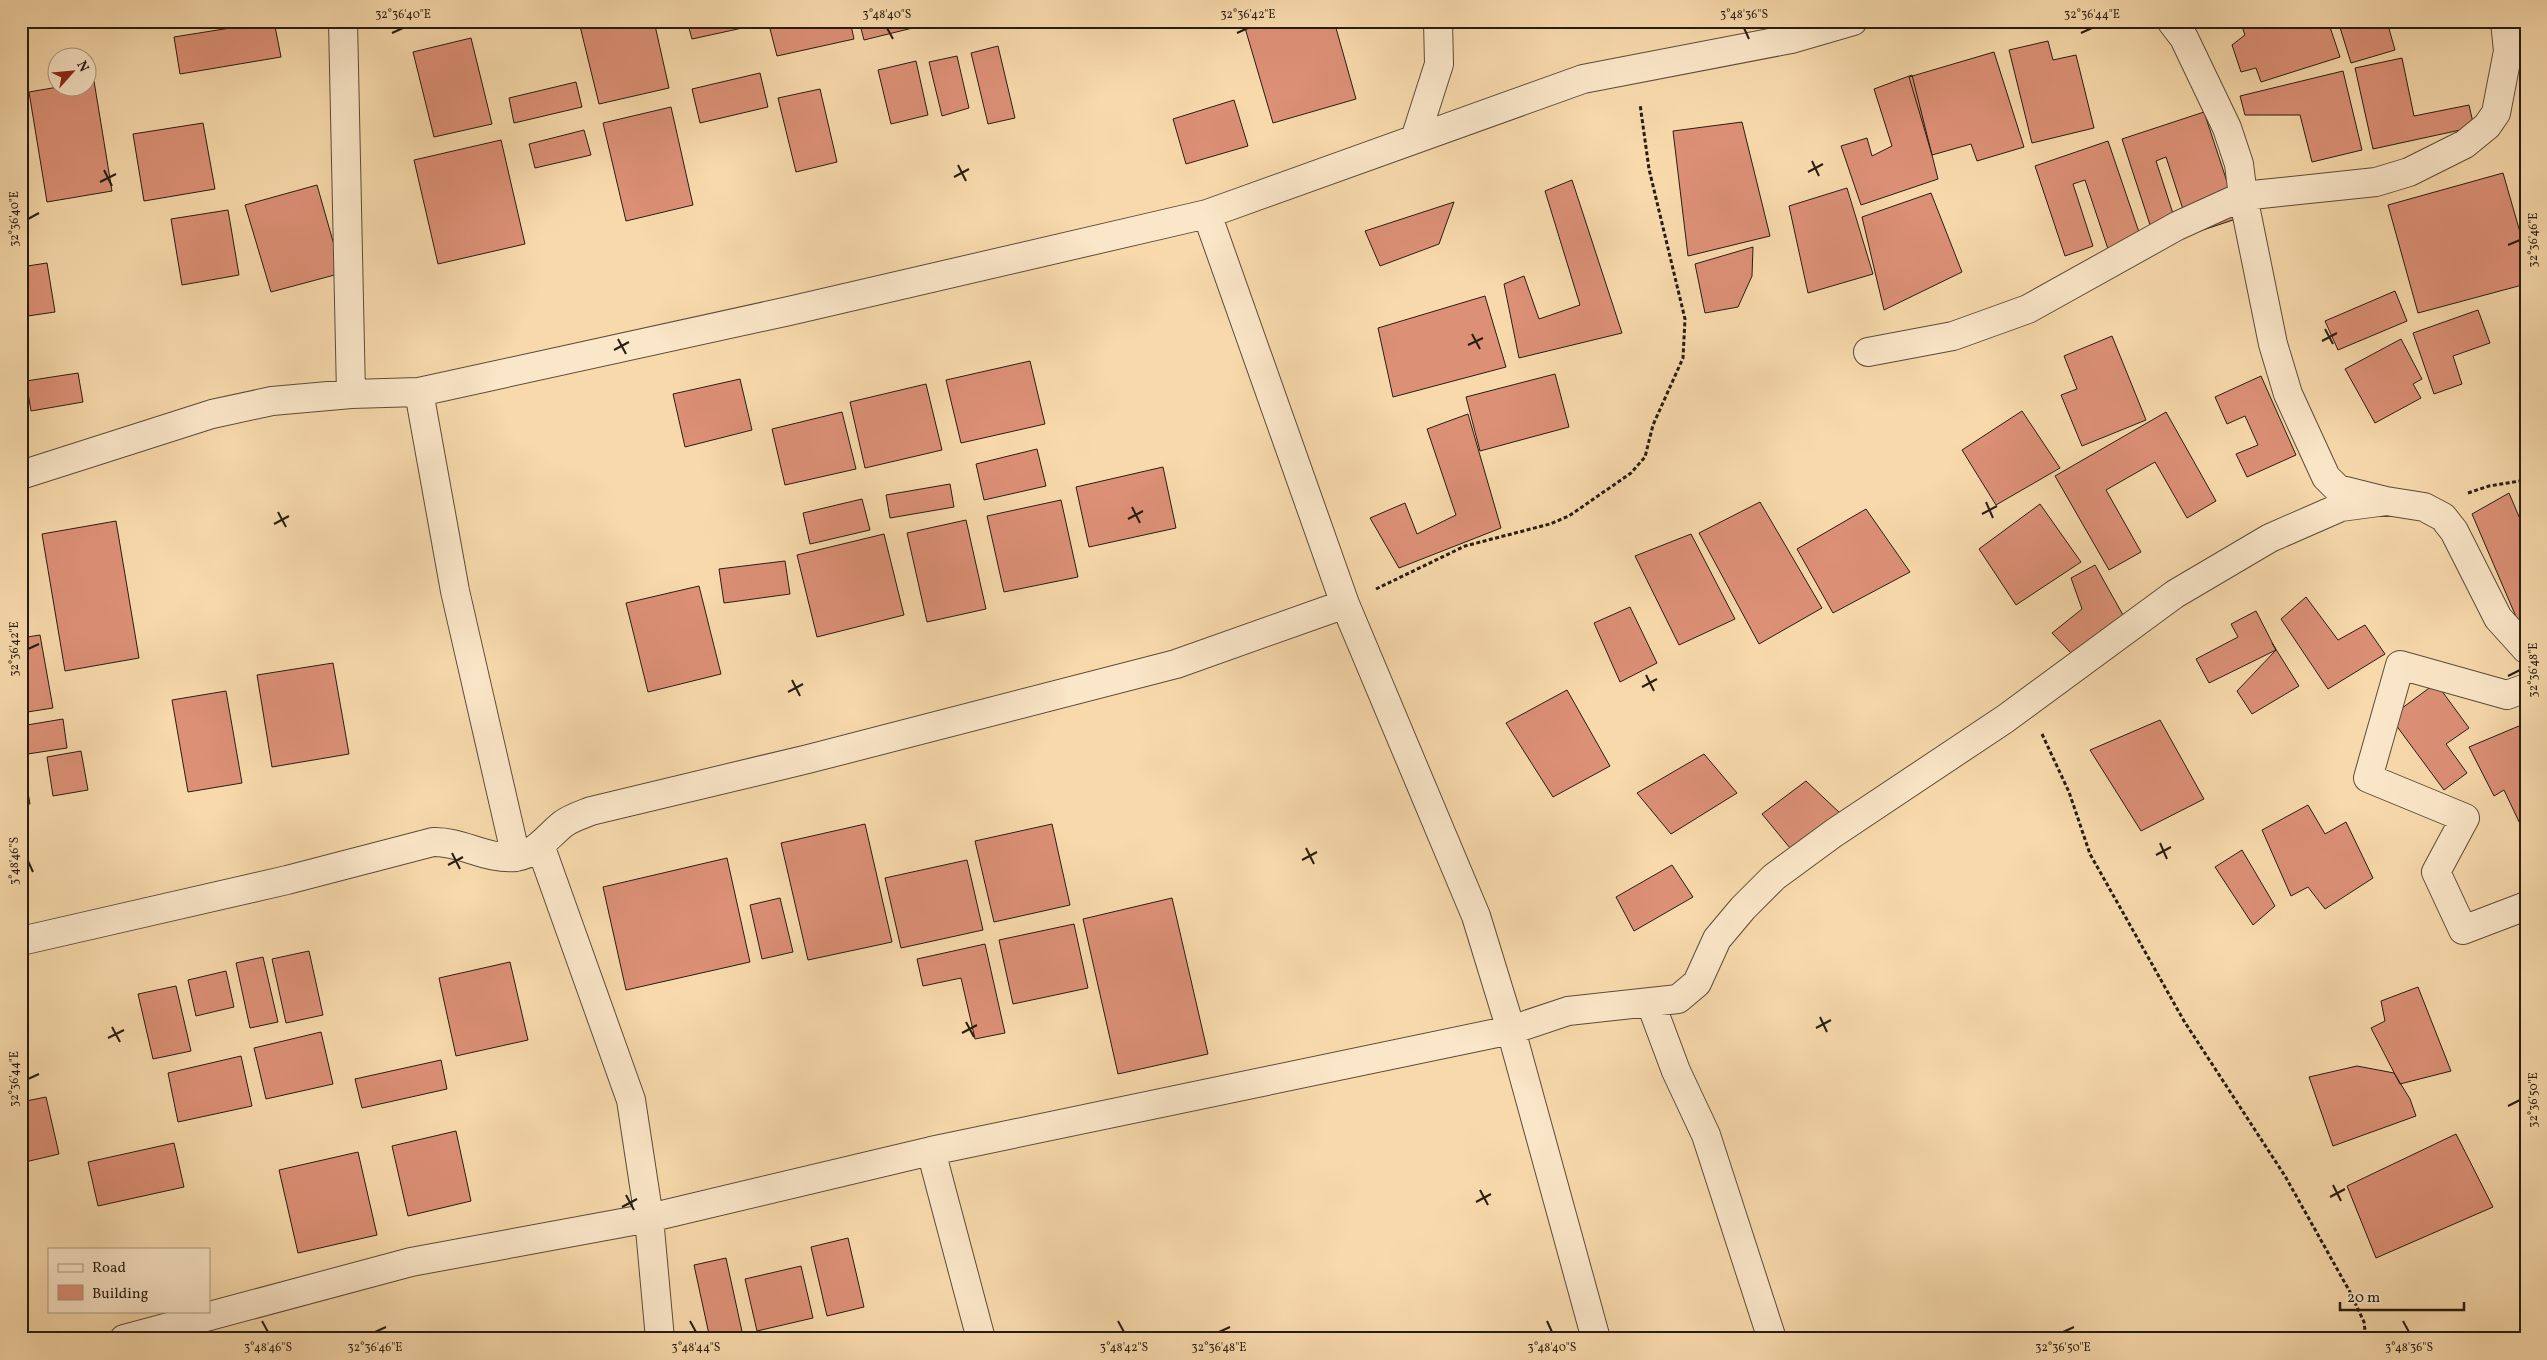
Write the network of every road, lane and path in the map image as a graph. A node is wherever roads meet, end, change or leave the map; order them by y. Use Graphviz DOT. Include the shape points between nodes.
graph roads {
  1 [pos="343,21"];
  2 [pos="1438,21"];
  3 [pos="1852,21"];
  4 [pos="2171,21"];
  5 [pos="2505,21"];
  6 [pos="1635,69"];
  7 [pos="1415,139"];
  8 [pos="2243,196"];
  9 [pos="1207,214"];
  10 [pos="1868,352"];
  11 [pos="419,392"];
  12 [pos="351,394"];
  13 [pos="21,475"];
  14 [pos="2526,480"];
  15 [pos="2386,501"];
  16 [pos="2424,507"];
  17 [pos="1344,604"];
  18 [pos="2526,649"];
  19 [pos="2526,688"];
  20 [pos="2027,702"];
  21 [pos="540,845"];
  22 [pos="516,857"];
  23 [pos="2526,906"];
  24 [pos="21,941"];
  25 [pos="1651,1004"];
  26 [pos="1511,1030"];
  27 [pos="931,1151"];
  28 [pos="649,1218"];
  29 [pos="124,1339"];
  30 [pos="660,1339"];
  31 [pos="981,1339"];
  32 [pos="1596,1339"];
  33 [pos="1772,1339"];
  34 [pos="2366,1339"];
  1 -- 12 [label="street"];
  2 -- 7 [label="street" via="1439,64"];
  3 -- 6 [label="street" via="1791,39"];
  4 -- 8 [label="street" via="2184,38 2227,128 2239,164"];
  5 -- 8 [label="street" via="2508,51 2496,113 2487,126 2465,144 2409,172 2376,182"];
  6 -- 7 [label="street" via="1583,79"];
  6 -- 17 [label="path" via="1649,169 1685,319 1682,358 1653,425 1645,457 1631,472 1569,516 1466,546"];
  7 -- 9 [label="street"];
  8 -- 10 [label="street" via="2177,226 2028,309 1954,336"];
  8 -- 15 [label="street" via="2273,344 2288,394 2316,460 2338,489"];
  9 -- 11 [label="street" via="923,281"];
  9 -- 17 [label="street"];
  11 -- 12 [label="street"];
  11 -- 22 [label="street" via="455,591"];
  12 -- 13 [label="street" via="272,401 212,414"];
  14 -- 16 [label="path" via="2489,486"];
  15 -- 16 [label="street"];
  15 -- 20 [label="street" via="2341,507 2270,538 2175,594"];
  16 -- 18 [label="street" via="2443,516 2498,618"];
  17 -- 21 [label="street" via="1176,664 591,812 564,824"];
  17 -- 26 [label="street" via="1476,916"];
  19 -- 23 [label="street" via="2507,695 2400,665 2368,778 2465,818 2436,872 2463,930"];
  20 -- 25 [label="street" via="1774,877 1717,939 1697,983 1678,999"];
  20 -- 34 [label="path" via="2069,792 2090,854 2184,1021 2285,1176 2350,1292 2364,1322"];
  21 -- 22 [label="street"];
  21 -- 28 [label="street" via="631,1100"];
  22 -- 24 [label="street" via="490,856 447,842 433,842 287,880"];
  25 -- 26 [label="street" via="1568,1011"];
  25 -- 33 [label="street" via="1676,1072 1706,1135"];
  26 -- 27 [label="street"];
  26 -- 32 [label="street"];
  27 -- 28 [label="street"];
  27 -- 31 [label="street"];
  28 -- 29 [label="street" via="411,1262"];
  28 -- 30 [label="street"];
}
